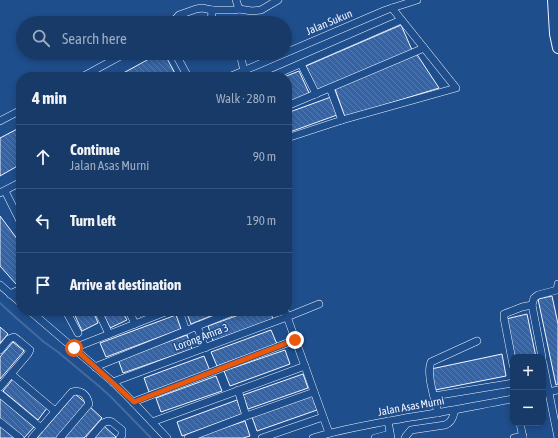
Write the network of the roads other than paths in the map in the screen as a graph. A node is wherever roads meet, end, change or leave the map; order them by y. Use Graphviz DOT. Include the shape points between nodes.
graph roads {
  1 [pos="236,0"];
  2 [pos="278,0"];
  3 [pos="417,0"];
  4 [pos="553,0"];
  5 [pos="404,2"];
  6 [pos="239,8"];
  7 [pos="392,8"];
  8 [pos="212,10"];
  9 [pos="178,16"];
  10 [pos="212,16"];
  11 [pos="401,20"];
  12 [pos="424,48"];
  13 [pos="558,48"];
  14 [pos="292,51"];
  15 [pos="113,60"];
  16 [pos="179,60"];
  17 [pos="241,60"];
  18 [pos="270,60"];
  19 [pos="301,64"];
  20 [pos="244,71"];
  21 [pos="91,72"];
  22 [pos="185,72"];
  23 [pos="282,72"];
  24 [pos="330,88"];
  25 [pos="316,94"];
  26 [pos="292,104"];
  27 [pos="16,113"];
  28 [pos="342,120"];
  29 [pos="0,121"];
  30 [pos="292,136"];
  31 [pos="16,185"];
  32 [pos="2,192"];
  33 [pos="16,215"];
  34 [pos="0,285"];
  35 [pos="558,289"];
  36 [pos="16,291"];
  37 [pos="10,294"];
  38 [pos="16,299"];
  39 [pos="319,304"];
  40 [pos="532,305"];
  41 [pos="292,312"];
  42 [pos="36,316"];
  43 [pos="69,316"];
  44 [pos="100,316"];
  45 [pos="131,316"];
  46 [pos="154,316"];
  47 [pos="181,316"];
  48 [pos="222,316"];
  49 [pos="281,316"];
  50 [pos="287,316"];
  51 [pos="135,324"];
  52 [pos="197,326"];
  53 [pos="186,331"];
  54 [pos="78,334"];
  55 [pos="109,334"];
  56 [pos="295,340"];
  57 [pos="477,341"];
  58 [pos="74,348"];
  59 [pos="205,348"];
  60 [pos="0,350"];
  61 [pos="511,354"];
  62 [pos="541,354"];
  63 [pos="305,366"];
  64 [pos="95,367"];
  65 [pos="11,374"];
  66 [pos="112,382"];
  67 [pos="510,383"];
  68 [pos="0,387"];
  69 [pos="238,390"];
  70 [pos="558,390"];
  71 [pos="314,392"];
  72 [pos="546,393"];
  73 [pos="0,394"];
  74 [pos="434,396"];
  75 [pos="510,400"];
  76 [pos="134,402"];
  77 [pos="455,410"];
  78 [pos="55,411"];
  79 [pos="438,413"];
  80 [pos="246,416"];
  81 [pos="323,417"];
  82 [pos="388,421"];
  83 [pos="0,422"];
  84 [pos="152,422"];
  85 [pos="521,426"];
  86 [pos="41,428"];
  87 [pos="329,433"];
  88 [pos="391,436"];
  89 [pos="523,437"];
  90 [pos="20,438"];
  91 [pos="32,438"];
  92 [pos="60,438"];
  93 [pos="90,438"];
  94 [pos="120,438"];
  95 [pos="167,438"];
  96 [pos="188,438"];
  97 [pos="262,438"];
  98 [pos="313,438"];
  99 [pos="375,438"];
  100 [pos="405,438"];
  101 [pos="514,438"];
  102 [pos="558,438"];
  1 -- 6 [label="street"];
  2 -- 6 [label="street" via="261,10"];
  3 -- 5 [label="street, Jalan Sukun"];
  4 -- 13 [label="highway"];
  5 -- 7 [label="street, Jalan Sukun"];
  6 -- 8 [label="street"];
  7 -- 11 [label="street"];
  7 -- 14 [label="street, Jalan Sukun"];
  8 -- 9 [label="street" via="196,9"];
  8 -- 10 [label="street"];
  11 -- 12 [label="street"];
  11 -- 19 [label="street"];
  12 -- 24 [label="street"];
  12 -- 28 [label="street" via="456,88"];
  15 -- 21 [label="street"];
  16 -- 22 [label="street"];
  17 -- 20 [label="street"];
  18 -- 20 [label="street, Jalan Sukun"];
  19 -- 23 [label="street"];
  19 -- 25 [label="street"];
  24 -- 25 [label="street"];
  24 -- 28 [label="street"];
  25 -- 26 [label="street"];
  27 -- 29 [label="street"];
  28 -- 30 [label="street"];
  31 -- 32 [label="street"];
  32 -- 33 [label="street"];
  34 -- 37 [label="street"];
  35 -- 40 [label="street" via="538,295"];
  36 -- 37 [label="street"];
  37 -- 38 [label="street"];
  39 -- 41 [label="street, Lorong Amra 3"];
  40 -- 61 [label="street" via="504,314"];
  40 -- 62 [label="street"];
  42 -- 58 [label="street"];
  43 -- 54 [label="street"];
  44 -- 55 [label="street"];
  45 -- 51 [label="street"];
  46 -- 51 [label="street"];
  47 -- 53 [label="street"];
  48 -- 52 [label="street"];
  49 -- 59 [label="street, Lorong Amra 3"];
  50 -- 56 [label="street"];
  51 -- 55 [label="street"];
  52 -- 53 [label="street"];
  52 -- 59 [label="street"];
  53 -- 64 [label="street"];
  55 -- 58 [label="street"];
  56 -- 63 [label="street"];
  56 -- 76 [label="street"];
  57 -- 74 [label="street" via="431,362 429,367"];
  58 -- 64 [label="street"];
  59 -- 66 [label="street, Lorong Amra 3"];
  60 -- 65 [label="street" via="9,339 14,338 30,350"];
  63 -- 69 [label="street"];
  63 -- 71 [label="street"];
  64 -- 66 [label="street"];
  65 -- 68 [label="street"];
  65 -- 78 [label="street"];
  66 -- 76 [label="street"];
  67 -- 74 [label="street"];
  69 -- 80 [label="street"];
  69 -- 84 [label="street"];
  70 -- 72 [label="street"];
  71 -- 80 [label="street"];
  71 -- 81 [label="street"];
  72 -- 102 [label="street"];
  73 -- 86 [label="street"];
  74 -- 79 [label="street"];
  75 -- 77 [label="street, Jalan Asas Murni"];
  76 -- 84 [label="street"];
  77 -- 79 [label="street, Jalan Asas Murni"];
  77 -- 100 [label="street" via="449,423 411,430"];
  78 -- 86 [label="street"];
  78 -- 92 [label="street" via="72,392 76,391 87,397 89,404"];
  79 -- 82 [label="street, Jalan Asas Murni"];
  80 -- 96 [label="street"];
  81 -- 87 [label="street"];
  81 -- 97 [label="street"];
  82 -- 87 [label="street, Jalan Asas Murni"];
  82 -- 88 [label="street"];
  83 -- 90 [label="street"];
  84 -- 95 [label="street"];
  85 -- 89 [label="street"];
  86 -- 91 [label="street"];
  87 -- 98 [label="street, Jalan Asas Murni"];
  88 -- 99 [label="street"];
  89 -- 101 [label="street"];
  93 -- 94 [label="street" via="108,420 122,430"];
}
